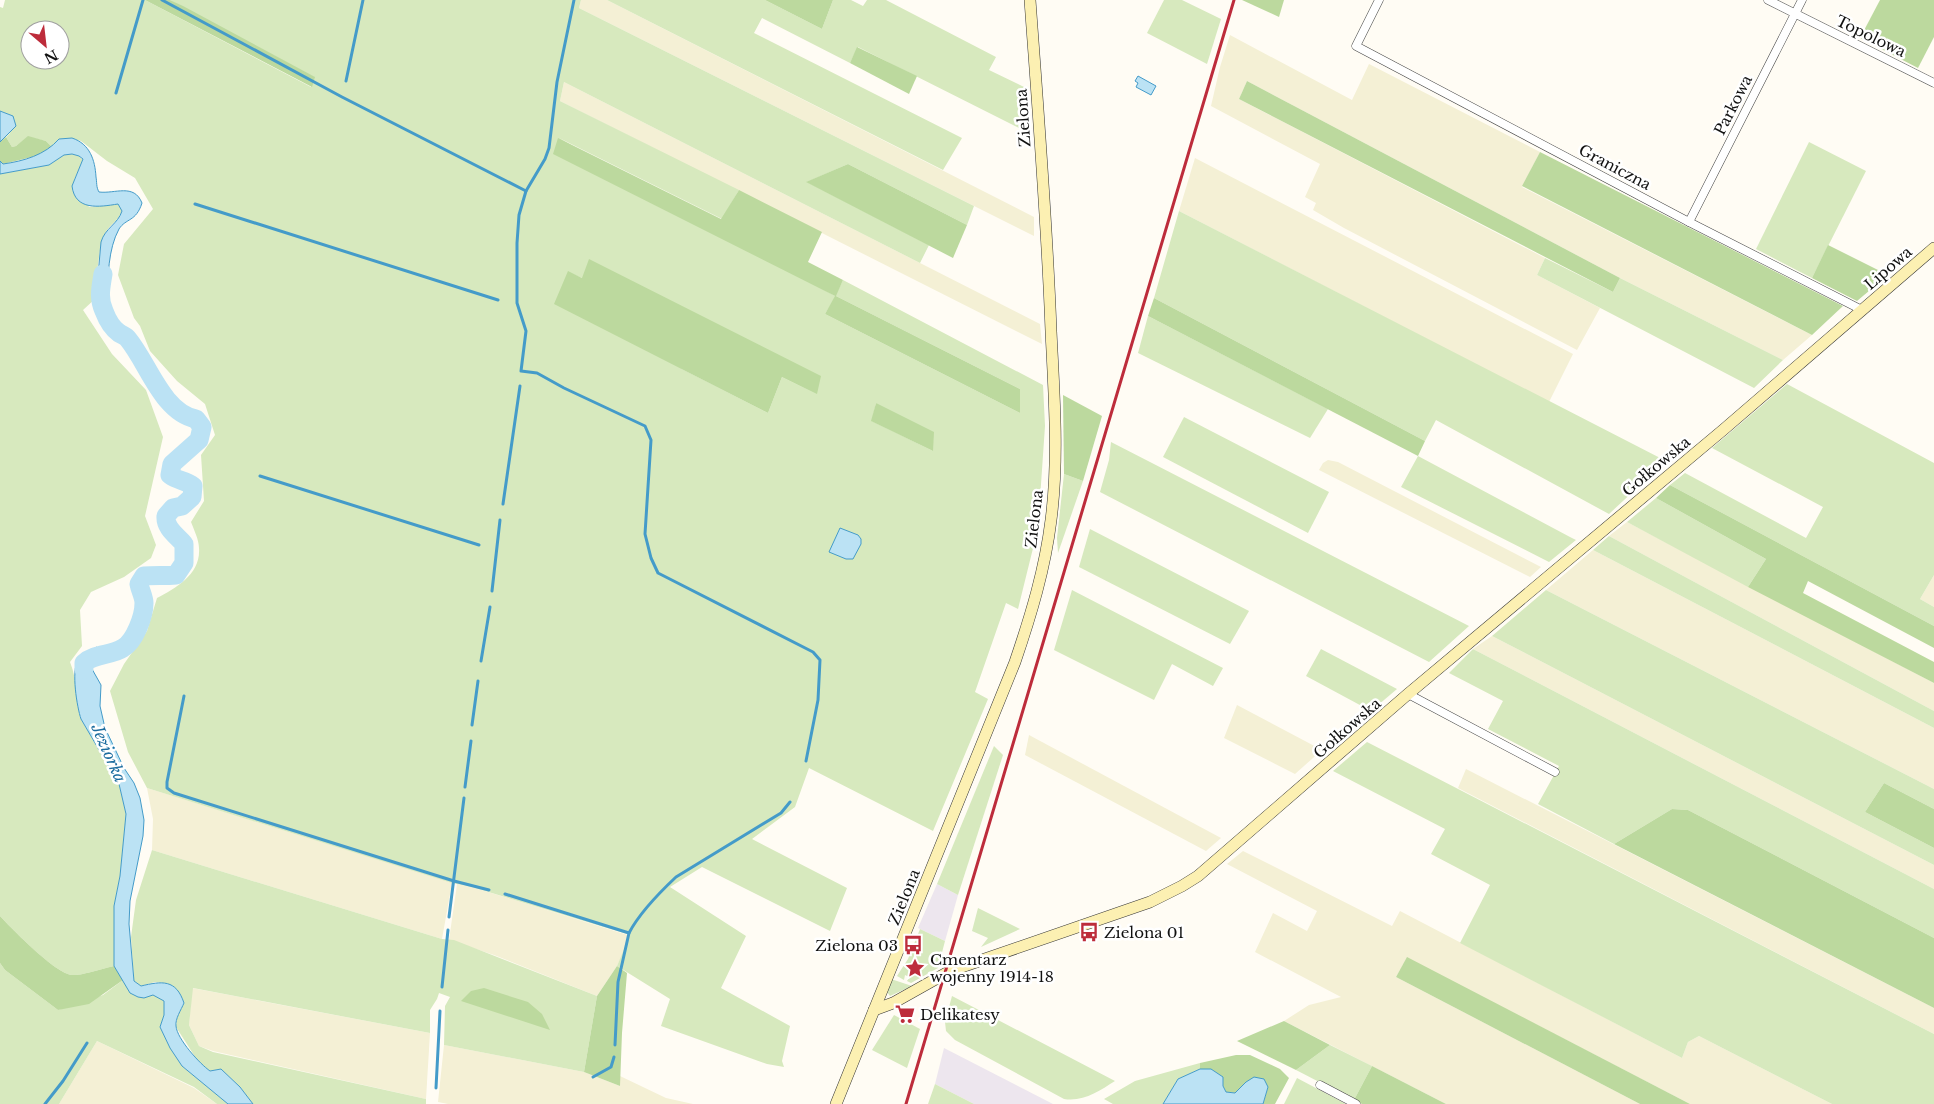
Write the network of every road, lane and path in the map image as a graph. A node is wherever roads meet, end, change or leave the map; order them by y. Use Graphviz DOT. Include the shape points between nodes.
graph roads {
  1 [pos="1030,0"];
  2 [pos="1379,0"];
  3 [pos="1768,0"];
  4 [pos="1802,0"];
  5 [pos="1795,14"];
  6 [pos="1934,83"];
  7 [pos="1689,222"];
  8 [pos="1934,248"];
  9 [pos="1862,310"];
  10 [pos="1408,694"];
  11 [pos="1555,772"];
  12 [pos="874,1010"];
  13 [pos="1320,1085"];
  14 [pos="836,1104"];
  15 [pos="1356,1104"];
  1 -- 12 [label="street, Zielona" via="1054,400 1055,470 1051,522 1036,599 1015,662"];
  2 -- 7 [label="street, Graniczna" via="1356,46"];
  3 -- 5 [label="street, Topolowa"];
  4 -- 5 [label="street, Parkowa"];
  5 -- 6 [label="street, Topolowa"];
  5 -- 7 [label="street, Parkowa"];
  7 -- 9 [label="street, Graniczna"];
  8 -- 9 [label="street, Lipowa"];
  9 -- 10 [label="street, Gołkowska"];
  10 -- 11 [label="street"];
  10 -- 12 [label="street, Gołkowska" via="1210,866 1182,886 1150,902 950,971"];
  12 -- 14 [label="street"];
  13 -- 15 [label="street"];
}
